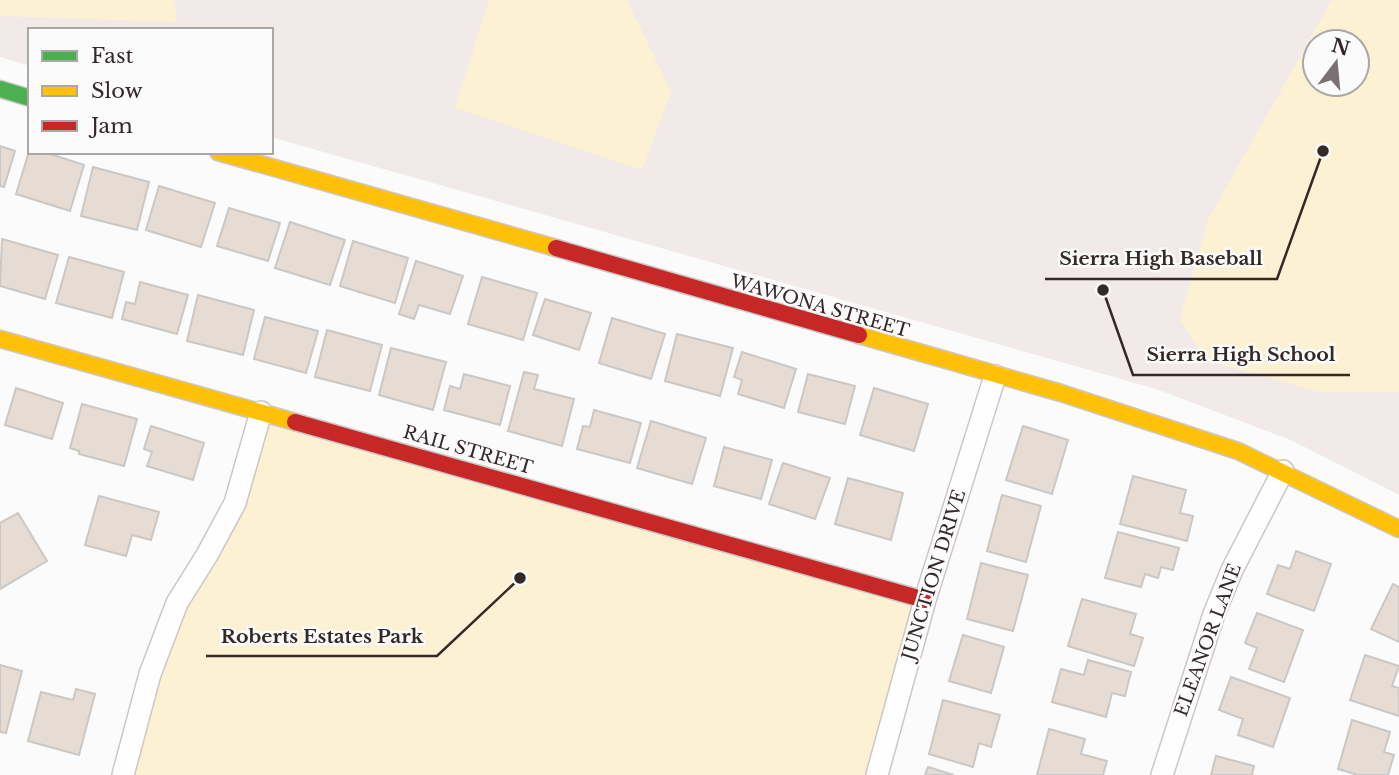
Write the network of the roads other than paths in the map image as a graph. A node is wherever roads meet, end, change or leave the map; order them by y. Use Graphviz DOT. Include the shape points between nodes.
graph roads {
  1 [pos="0,89"];
  2 [pos="28,97"];
  3 [pos="225,154"];
  4 [pos="0,339"];
  5 [pos="995,376"];
  6 [pos="261,412"];
  7 [pos="1283,471"];
  8 [pos="1399,529"];
  9 [pos="925,600"];
  10 [pos="123,775"];
  11 [pos="877,775"];
  12 [pos="1162,775"];
  1 -- 2 [label="street"];
  3 -- 5 [label="street, WAWONA STREET"];
  4 -- 6 [label="street, RAIL STREET"];
  5 -- 7 [label="street, WAWONA STREET" via="1061,393"];
  5 -- 9 [label="street, JUNCTION DRIVE"];
  6 -- 9 [label="street, RAIL STREET"];
  6 -- 10 [label="street" via="235,503 173,614 150,674"];
  7 -- 8 [label="street, WAWONA STREET"];
  7 -- 12 [label="street, ELEANOR LANE" via="1214,614"];
  9 -- 11 [label="street, JUNCTION DRIVE"];
}
